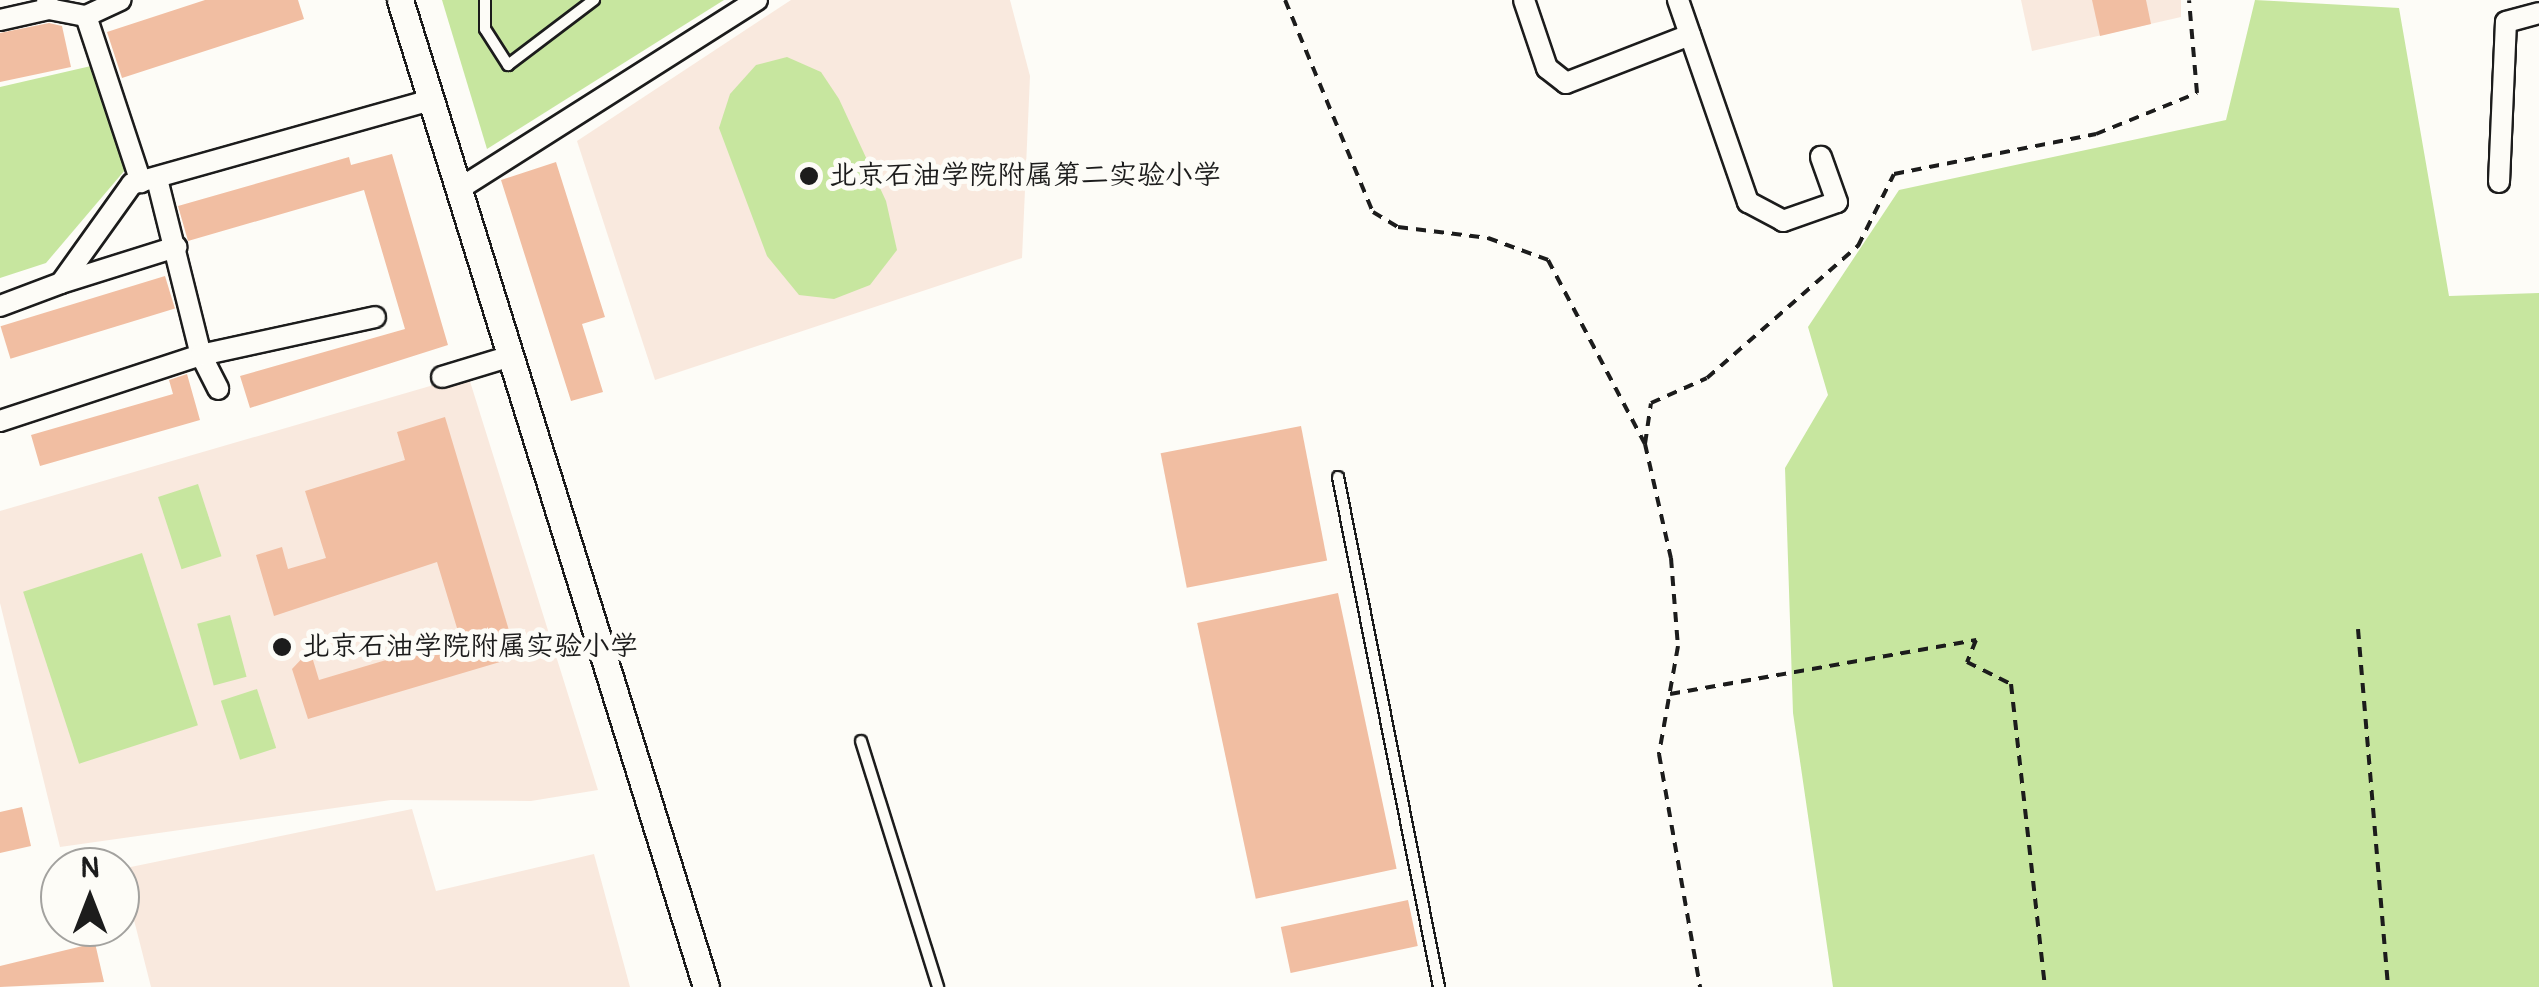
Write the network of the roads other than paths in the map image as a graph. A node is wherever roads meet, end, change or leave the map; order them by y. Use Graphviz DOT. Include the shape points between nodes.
graph roads {
  1 [pos="400,0"];
  2 [pos="485,0"];
  3 [pos="594,0"];
  4 [pos="757,0"];
  5 [pos="1524,0"];
  6 [pos="1678,0"];
  7 [pos="125,1"];
  8 [pos="48,4"];
  9 [pos="2539,13"];
  10 [pos="86,16"];
  11 [pos="0,20"];
  12 [pos="1690,35"];
  13 [pos="432,100"];
  14 [pos="1821,157"];
  15 [pos="149,180"];
  16 [pos="2499,182"];
  17 [pos="459,189"];
  18 [pos="176,247"];
  19 [pos="61,282"];
  20 [pos="0,306"];
  21 [pos="375,318"];
  22 [pos="201,355"];
  23 [pos="511,356"];
  24 [pos="442,377"];
  25 [pos="218,389"];
  26 [pos="0,420"];
  27 [pos="1338,477"];
  28 [pos="861,740"];
  29 [pos="706,987"];
  30 [pos="938,987"];
  31 [pos="1438,987"];
  1 -- 13 [label="street"];
  2 -- 3 [label="lane" via="485,29 508,65"];
  4 -- 17 [label="street"];
  5 -- 12 [label="street" via="1547,68 1566,82"];
  6 -- 12 [label="street"];
  7 -- 10 [label="street"];
  8 -- 10 [label="street"];
  8 -- 11 [label="street"];
  9 -- 16 [label="street" via="2506,22"];
  10 -- 15 [label="street"];
  12 -- 14 [label="street" via="1748,202 1783,222 1837,202"];
  13 -- 15 [label="street"];
  13 -- 17 [label="street"];
  15 -- 18 [label="street"];
  15 -- 19 [label="street"];
  17 -- 23 [label="street"];
  18 -- 19 [label="street"];
  18 -- 22 [label="street"];
  19 -- 20 [label="street"];
  21 -- 22 [label="street"];
  22 -- 25 [label="street"];
  22 -- 26 [label="street"];
  23 -- 24 [label="street"];
  23 -- 29 [label="street"];
  27 -- 31 [label="lane"];
  28 -- 30 [label="lane"];
}
